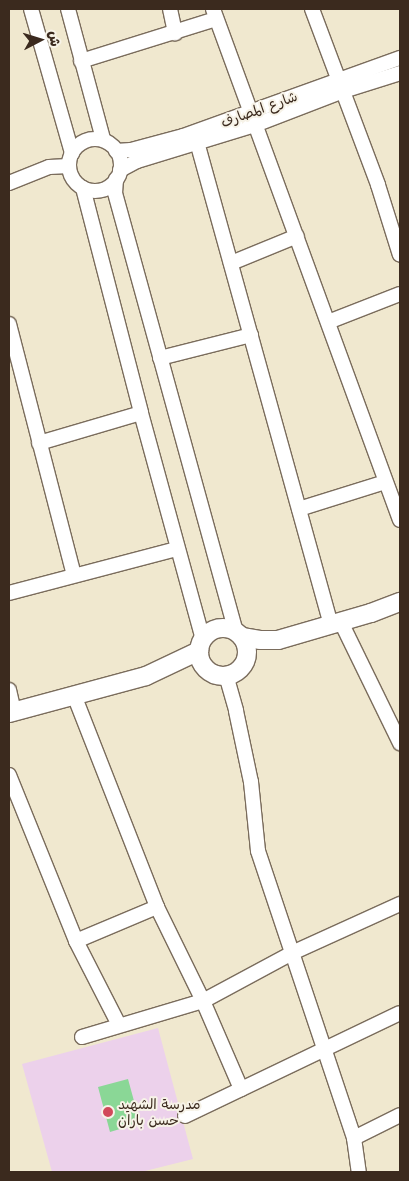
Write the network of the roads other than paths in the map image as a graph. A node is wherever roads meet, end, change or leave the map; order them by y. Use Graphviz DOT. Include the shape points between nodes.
graph roads {
  1 [pos="31,9"];
  2 [pos="68,9"];
  3 [pos="170,9"];
  4 [pos="312,9"];
  5 [pos="215,14"];
  6 [pos="175,33"];
  7 [pos="400,58"];
  8 [pos="81,61"];
  9 [pos="400,73"];
  10 [pos="341,85"];
  11 [pos="253,119"];
  12 [pos="103,140"];
  13 [pos="196,142"];
  14 [pos="116,151"];
  15 [pos="70,159"];
  16 [pos="118,174"];
  17 [pos="9,183"];
  18 [pos="83,188"];
  19 [pos="297,236"];
  20 [pos="400,255"];
  21 [pos="231,263"];
  22 [pos="400,294"];
  23 [pos="328,322"];
  24 [pos="9,324"];
  25 [pos="251,335"];
  26 [pos="160,358"];
  27 [pos="141,413"];
  28 [pos="39,443"];
  29 [pos="385,482"];
  30 [pos="299,509"];
  31 [pos="400,520"];
  32 [pos="177,549"];
  33 [pos="74,576"];
  34 [pos="9,593"];
  35 [pos="400,602"];
  36 [pos="336,624"];
  37 [pos="239,634"];
  38 [pos="296,636"];
  39 [pos="201,645"];
  40 [pos="245,662"];
  41 [pos="218,674"];
  42 [pos="146,676"];
  43 [pos="9,690"];
  44 [pos="74,695"];
  45 [pos="11,712"];
  46 [pos="400,743"];
  47 [pos="9,775"];
  48 [pos="400,904"];
  49 [pos="157,907"];
  50 [pos="76,941"];
  51 [pos="292,953"];
  52 [pos="203,1001"];
  53 [pos="400,1013"];
  54 [pos="120,1025"];
  55 [pos="82,1037"];
  56 [pos="323,1050"];
  57 [pos="241,1089"];
  58 [pos="400,1115"];
  59 [pos="184,1116"];
  60 [pos="354,1138"];
  61 [pos="359,1172"];
  1 -- 15 [label="street"];
  2 -- 8 [label="street"];
  3 -- 6 [label="street"];
  4 -- 10 [label="street"];
  5 -- 6 [label="street"];
  5 -- 11 [label="street"];
  6 -- 8 [label="street"];
  7 -- 10 [label="street"];
  8 -- 12 [label="street"];
  9 -- 10 [label="street"];
  10 -- 11 [label="street"];
  10 -- 20 [label="street"];
  11 -- 13 [label="street"];
  11 -- 14 [label="street, شارع المصارف"];
  11 -- 19 [label="street"];
  12 -- 14 [label="street"];
  12 -- 15 [label="street" via="87,140"];
  13 -- 16 [label="street" via="138,161"];
  13 -- 21 [label="street"];
  14 -- 16 [label="street" via="120,160"];
  15 -- 17 [label="street"];
  15 -- 18 [label="street" via="73,179"];
  16 -- 18 [label="street" via="105,189"];
  16 -- 26 [label="street" via="115,193"];
  18 -- 27 [label="street"];
  19 -- 21 [label="street"];
  19 -- 23 [label="street"];
  21 -- 25 [label="street"];
  22 -- 23 [label="street"];
  23 -- 29 [label="street"];
  24 -- 28 [label="street"];
  25 -- 26 [label="street"];
  25 -- 30 [label="street"];
  26 -- 37 [label="street"];
  27 -- 28 [label="street"];
  27 -- 32 [label="street"];
  28 -- 33 [label="street"];
  29 -- 30 [label="street"];
  29 -- 31 [label="street"];
  30 -- 36 [label="street"];
  32 -- 33 [label="street"];
  32 -- 39 [label="street"];
  33 -- 34 [label="street"];
  35 -- 36 [label="street"];
  36 -- 38 [label="street"];
  36 -- 46 [label="street"];
  37 -- 38 [label="street" via="269,640"];
  37 -- 39 [label="street" via="218,628"];
  37 -- 40 [label="street" via="247,653"];
  38 -- 40 [label="street"];
  39 -- 41 [label="street" via="204,666"];
  39 -- 42 [label="street"];
  40 -- 41 [label="street" via="240,668"];
  41 -- 42 [label="street" via="188,671"];
  41 -- 51 [label="street" via="236,711 251,782 258,851"];
  42 -- 44 [label="street"];
  43 -- 45 [label="street"];
  44 -- 45 [label="street"];
  44 -- 49 [label="street"];
  47 -- 50 [label="street"];
  48 -- 51 [label="street"];
  49 -- 50 [label="street"];
  49 -- 52 [label="street"];
  50 -- 54 [label="street"];
  51 -- 52 [label="street"];
  51 -- 56 [label="street"];
  52 -- 54 [label="street"];
  52 -- 57 [label="street"];
  53 -- 56 [label="street"];
  54 -- 55 [label="street"];
  56 -- 57 [label="street"];
  56 -- 60 [label="street"];
  57 -- 59 [label="street"];
  58 -- 60 [label="street"];
  60 -- 61 [label="street"];
}
